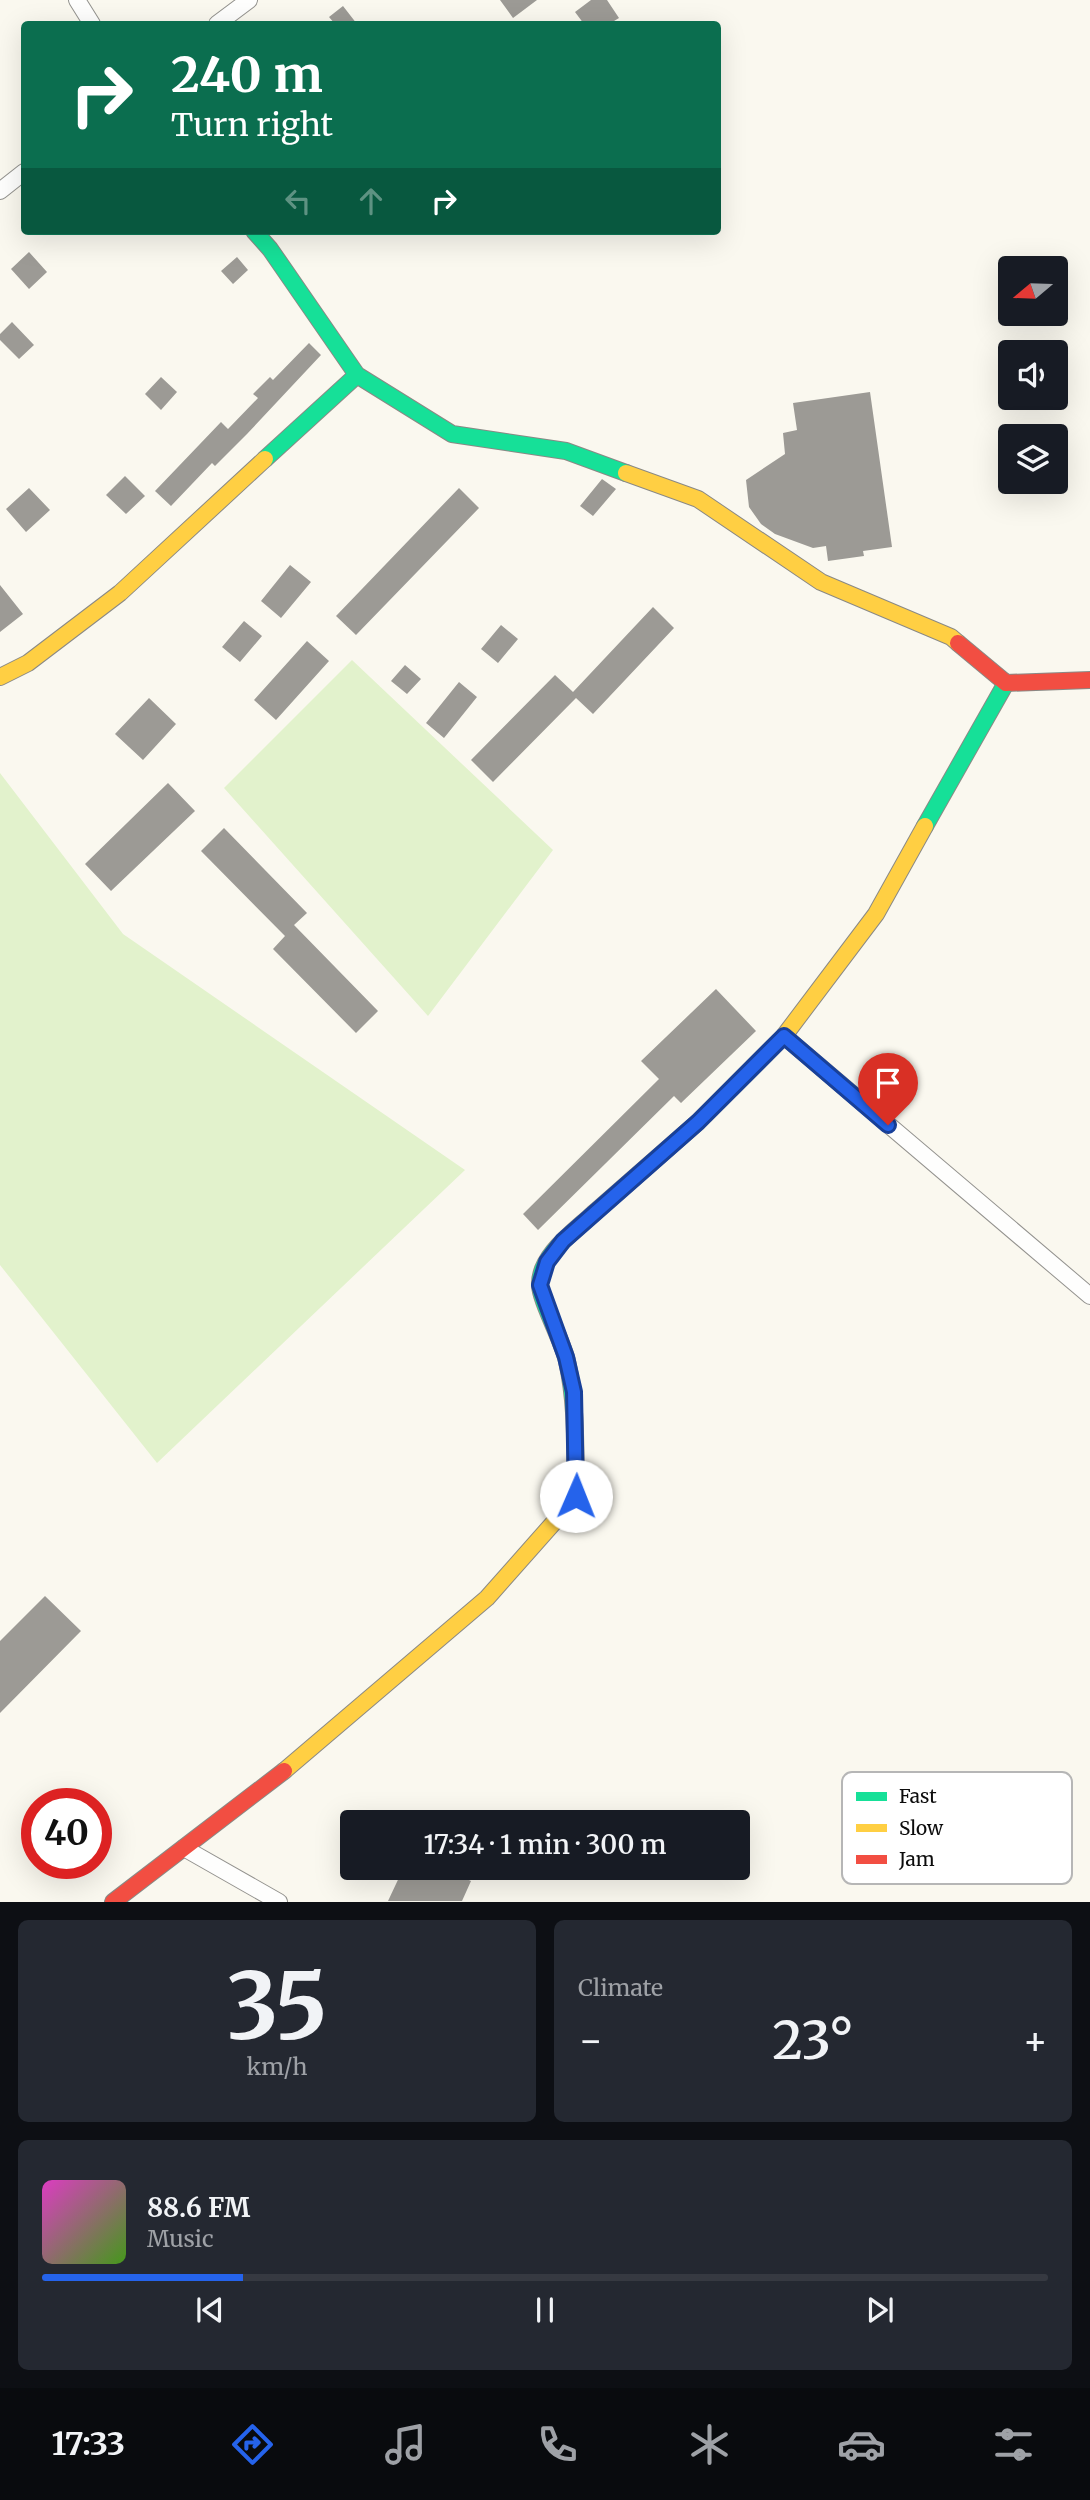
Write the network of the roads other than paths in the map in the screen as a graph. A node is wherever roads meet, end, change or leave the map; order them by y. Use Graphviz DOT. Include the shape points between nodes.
graph roads {
  1 [pos="76,0"];
  2 [pos="249,0"];
  3 [pos="90,21"];
  4 [pos="221,21"];
  5 [pos="21,174"];
  6 [pos="0,191"];
  7 [pos="257,235"];
  8 [pos="357,375"];
  9 [pos="0,677"];
  10 [pos="1090,680"];
  11 [pos="1006,683"];
  12 [pos="784,1036"];
  13 [pos="1090,1296"];
  14 [pos="184,1848"];
  15 [pos="113,1902"];
  16 [pos="279,1902"];
  1 -- 3 [label="street"];
  2 -- 4 [label="street"];
  5 -- 6 [label="street"];
  7 -- 8 [label="street"];
  8 -- 9 [label="street" via="120,593 28,663"];
  8 -- 11 [label="street" via="452,434 566,451 698,499 821,582 951,637"];
  10 -- 11 [label="street"];
  11 -- 12 [label="street" via="876,914"];
  12 -- 13 [label="street"];
  12 -- 14 [label="street" via="698,1122 563,1241 547,1262 540,1285 574,1392 576,1496 487,1598 286,1770"];
  14 -- 15 [label="street"];
  14 -- 16 [label="street"];
}
